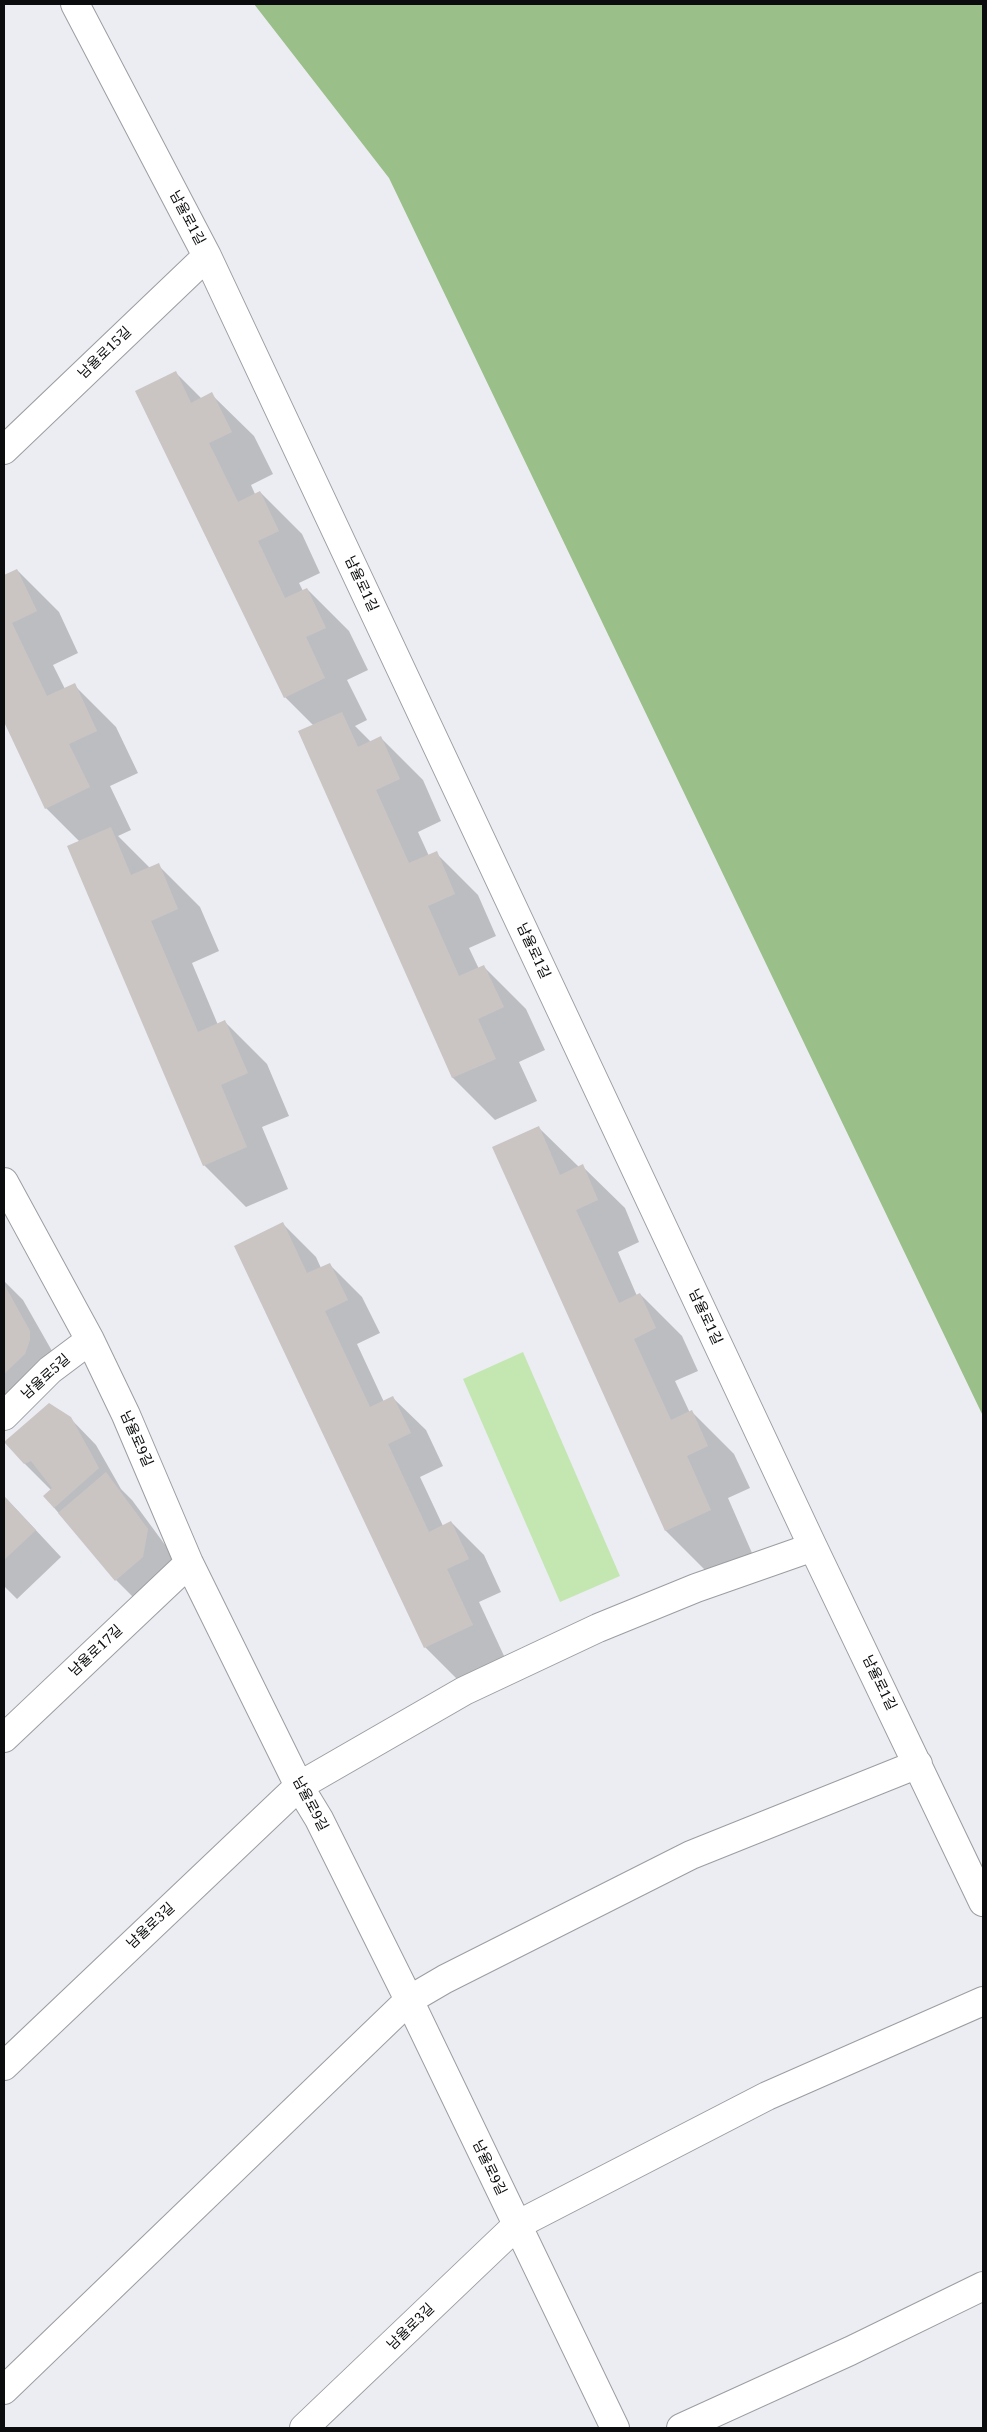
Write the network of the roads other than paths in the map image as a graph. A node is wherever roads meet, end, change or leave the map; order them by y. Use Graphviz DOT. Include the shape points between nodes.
graph roads {
  1 [pos="75,4"];
  2 [pos="207,256"];
  3 [pos="4,450"];
  4 [pos="4,1182"];
  5 [pos="90,1340"];
  6 [pos="4,1416"];
  7 [pos="813,1546"];
  8 [pos="189,1563"];
  9 [pos="4,1738"];
  10 [pos="918,1764"];
  11 [pos="299,1786"];
  12 [pos="983,1902"];
  13 [pos="409,2000"];
  14 [pos="983,2001"];
  15 [pos="4,2066"];
  16 [pos="517,2225"];
  17 [pos="983,2286"];
  18 [pos="4,2390"];
  19 [pos="304,2428"];
  20 [pos="614,2428"];
  21 [pos="681,2428"];
  1 -- 2 [label="street, 남율로1길"];
  2 -- 3 [label="street, 남율로15길"];
  2 -- 7 [label="street, 남율로1길"];
  4 -- 5 [label="street, 남율로9길"];
  5 -- 6 [label="street, 남율로5길" via="50,1370"];
  5 -- 8 [label="street, 남율로9길"];
  7 -- 10 [label="street, 남율로1길"];
  7 -- 11 [label="street, 남율로3길" via="696,1588 589,1632 464,1691"];
  8 -- 9 [label="street, 남율로17길"];
  8 -- 11 [label="street, 남율로9길"];
  10 -- 12 [label="street, 남율로1길"];
  10 -- 13 [label="street" via="691,1855"];
  11 -- 13 [label="street, 남율로9길" via="319,1819"];
  11 -- 15 [label="street, 남율로3길"];
  13 -- 16 [label="street, 남율로9길"];
  13 -- 18 [label="street"];
  14 -- 16 [label="street, 남율로3길" via="768,2096"];
  16 -- 19 [label="street, 남율로3길"];
  16 -- 20 [label="street, 남율로9길"];
  17 -- 21 [label="street" via="850,2352"];
}
